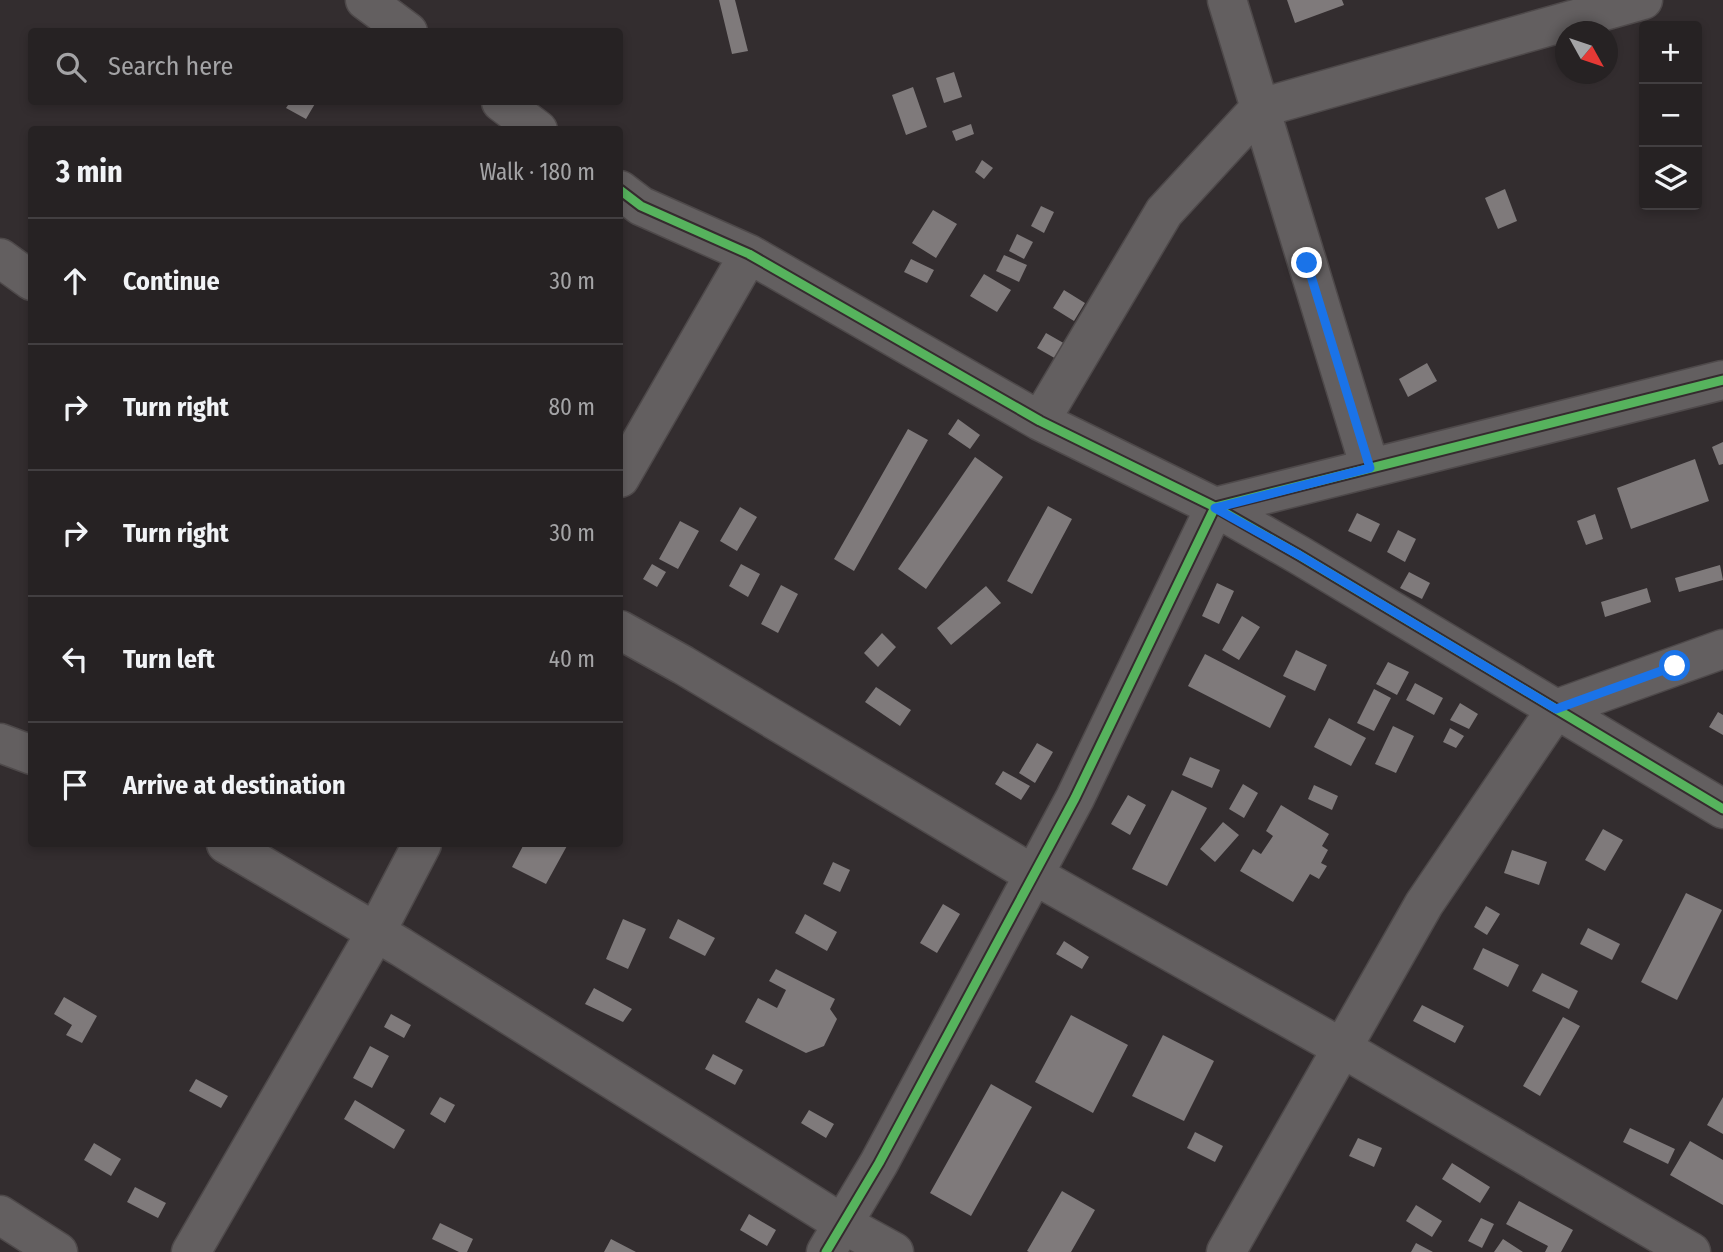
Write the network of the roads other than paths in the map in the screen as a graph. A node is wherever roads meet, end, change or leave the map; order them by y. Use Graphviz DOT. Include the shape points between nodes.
graph roads {
  1 [pos="366,0"];
  2 [pos="1227,0"];
  3 [pos="1643,0"];
  4 [pos="403,28"];
  5 [pos="505,105"];
  6 [pos="1260,108"];
  7 [pos="533,126"];
  8 [pos="623,192"];
  9 [pos="748,254"];
  10 [pos="0,258"];
  11 [pos="28,278"];
  12 [pos="1723,380"];
  13 [pos="1040,421"];
  14 [pos="1370,468"];
  15 [pos="623,473"];
  16 [pos="1215,508"];
  17 [pos="623,632"];
  18 [pos="1723,649"];
  19 [pos="1556,709"];
  20 [pos="0,743"];
  21 [pos="28,754"];
  22 [pos="1723,809"];
  23 [pos="231,847"];
  24 [pos="420,847"];
  25 [pos="1034,874"];
  26 [pos="376,932"];
  27 [pos="1342,1048"];
  28 [pos="0,1215"];
  29 [pos="834,1238"];
  30 [pos="58,1252"];
  31 [pos="191,1252"];
  32 [pos="894,1252"];
  33 [pos="1226,1252"];
  34 [pos="1691,1252"];
  1 -- 4 [label="street"];
  2 -- 6 [label="street"];
  3 -- 6 [label="street"];
  5 -- 7 [label="street"];
  6 -- 13 [label="street" via="1164,212"];
  6 -- 14 [label="street"];
  8 -- 9 [label="street" via="641,206"];
  9 -- 13 [label="street"];
  9 -- 15 [label="street"];
  10 -- 11 [label="street"];
  12 -- 14 [label="street"];
  13 -- 16 [label="street"];
  14 -- 16 [label="street"];
  16 -- 19 [label="street"];
  16 -- 25 [label="street"];
  17 -- 25 [label="street"];
  18 -- 19 [label="street"];
  19 -- 22 [label="street"];
  19 -- 27 [label="street" via="1424,904"];
  20 -- 21 [label="street"];
  23 -- 26 [label="street"];
  24 -- 26 [label="street"];
  25 -- 27 [label="street"];
  25 -- 29 [label="street"];
  26 -- 29 [label="street"];
  26 -- 31 [label="street"];
  27 -- 33 [label="street"];
  27 -- 34 [label="street"];
  28 -- 30 [label="street"];
  29 -- 32 [label="street"];
}
